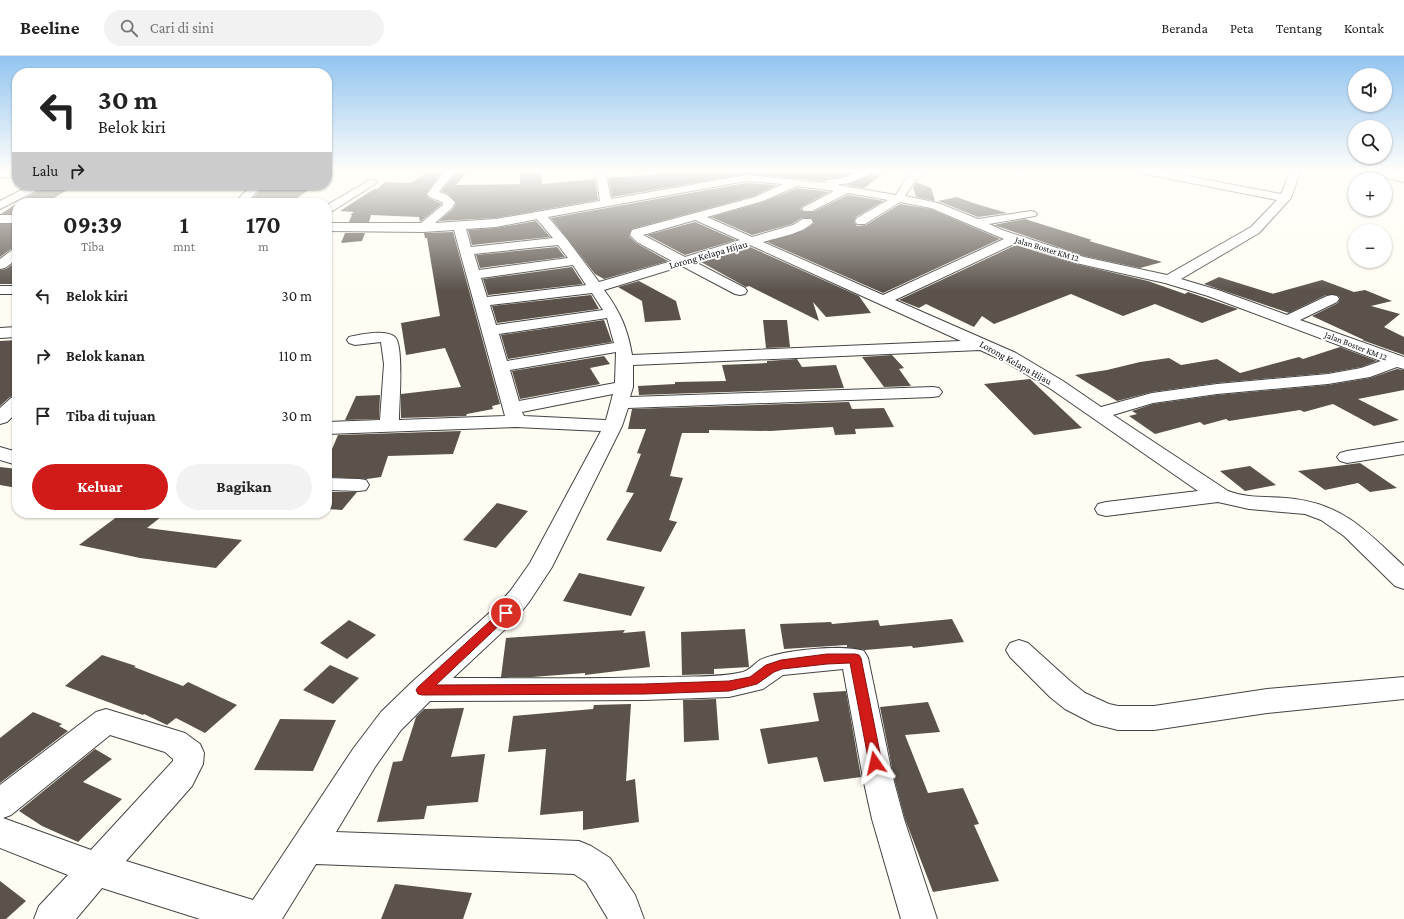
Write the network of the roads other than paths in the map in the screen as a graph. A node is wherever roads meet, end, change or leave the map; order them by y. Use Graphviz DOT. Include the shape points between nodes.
graph roads {
  1 [pos="443,210"];
  2 [pos="572,210"];
  3 [pos="717,210"];
  4 [pos="879,210"];
  5 [pos="949,210"];
  6 [pos="1273,210"];
  7 [pos="1031,214"];
  8 [pos="541,216"];
  9 [pos="696,216"];
  10 [pos="0,219"];
  11 [pos="12,219"];
  12 [pos="861,221"];
  13 [pos="807,222"];
  14 [pos="976,223"];
  15 [pos="459,226"];
  16 [pos="332,227"];
  17 [pos="423,228"];
  18 [pos="1015,239"];
  19 [pos="562,241"];
  20 [pos="751,241"];
  21 [pos="467,251"];
  22 [pos="576,261"];
  23 [pos="684,261"];
  24 [pos="474,275"];
  25 [pos="1169,280"];
  26 [pos="595,288"];
  27 [pos="0,290"];
  28 [pos="12,290"];
  29 [pos="740,291"];
  30 [pos="1332,299"];
  31 [pos="883,300"];
  32 [pos="482,302"];
  33 [pos="612,313"];
  34 [pos="1288,320"];
  35 [pos="490,331"];
  36 [pos="12,332"];
  37 [pos="0,333"];
  38 [pos="356,340"];
  39 [pos="986,345"];
  40 [pos="624,353"];
  41 [pos="1401,362"];
  42 [pos="500,367"];
  43 [pos="933,392"];
  44 [pos="623,395"];
  45 [pos="12,407"];
  46 [pos="1098,413"];
  47 [pos="514,415"];
  48 [pos="0,418"];
  49 [pos="389,426"];
  50 [pos="613,426"];
  51 [pos="332,428"];
  52 [pos="1404,448"];
  53 [pos="12,451"];
  54 [pos="0,453"];
  55 [pos="12,457"];
  56 [pos="1347,457"];
  57 [pos="332,484"];
  58 [pos="359,485"];
  59 [pos="1220,495"];
  60 [pos="1106,509"];
  61 [pos="1404,580"];
  62 [pos="1019,650"];
  63 [pos="1404,688"];
  64 [pos="422,690"];
  65 [pos="0,804"];
  66 [pos="0,832"];
  67 [pos="309,847"];
  68 [pos="98,870"];
  69 [pos="52,919"];
  70 [pos="258,919"];
  71 [pos="262,919"];
  72 [pos="626,919"];
  73 [pos="919,919"];
  1 -- 17 [label="street"];
  2 -- 8 [label="street, Jalan Boster KM 12"];
  3 -- 9 [label="street"];
  4 -- 12 [label="street"];
  5 -- 14 [label="street, Jalan Boster KM 12"];
  6 -- 25 [label="street" via="1255,230"];
  7 -- 14 [label="street"];
  8 -- 15 [label="street, Jalan Boster KM 12"];
  8 -- 19 [label="street"];
  9 -- 20 [label="street"];
  9 -- 23 [label="street" via="636,233 640,238"];
  10 -- 11 [label="street"];
  13 -- 20 [label="street" via="797,228"];
  14 -- 18 [label="street, Jalan Boster KM 12"];
  15 -- 17 [label="street, Jalan Boster KM 12"];
  15 -- 21 [label="street"];
  16 -- 17 [label="street, Jalan Boster KM 12"];
  18 -- 25 [label="street, Jalan Boster KM 12" via="1081,260"];
  18 -- 31 [label="street"];
  19 -- 21 [label="street"];
  19 -- 22 [label="street"];
  20 -- 23 [label="street, Lorong Kelapa Hijau"];
  20 -- 31 [label="street, Lorong Kelapa Hijau"];
  21 -- 24 [label="street"];
  22 -- 24 [label="street"];
  22 -- 26 [label="street"];
  23 -- 26 [label="street, Lorong Kelapa Hijau"];
  23 -- 29 [label="street"];
  24 -- 32 [label="street"];
  25 -- 34 [label="street, Jalan Boster KM 12"];
  26 -- 32 [label="street, Lorong Kelapa Hijau"];
  26 -- 33 [label="street"];
  27 -- 28 [label="street"];
  30 -- 34 [label="street"];
  31 -- 39 [label="street, Lorong Kelapa Hijau"];
  32 -- 35 [label="street"];
  33 -- 35 [label="street"];
  33 -- 40 [label="street"];
  34 -- 41 [label="street, Jalan Boster KM 12"];
  35 -- 42 [label="street"];
  36 -- 37 [label="street"];
  38 -- 49 [label="street" via="381,337 389,340 392,364"];
  39 -- 40 [label="street"];
  39 -- 46 [label="street, Lorong Kelapa Hijau" via="1030,368"];
  40 -- 42 [label="street"];
  40 -- 44 [label="street"];
  41 -- 46 [label="street" via="1342,377 1152,398"];
  42 -- 47 [label="street"];
  43 -- 44 [label="street"];
  44 -- 47 [label="street"];
  44 -- 50 [label="street"];
  45 -- 48 [label="street"];
  46 -- 59 [label="street, Lorong Kelapa Hijau"];
  47 -- 49 [label="street"];
  47 -- 50 [label="street"];
  49 -- 51 [label="street"];
  50 -- 64 [label="street" via="540,567 520,596 480,638"];
  52 -- 56 [label="street"];
  53 -- 54 [label="street"];
  54 -- 55 [label="street"];
  57 -- 58 [label="street"];
  59 -- 60 [label="street"];
  59 -- 61 [label="street, Lorong Kelapa Hijau" via="1247,502 1303,507 1325,513 1346,526"];
  62 -- 63 [label="street" via="1075,701 1099,713 1118,718 1154,718 1267,702"];
  64 -- 67 [label="street" via="391,721 364,758"];
  64 -- 73 [label="street" via="729,686 753,681 770,668 781,664 855,658 888,819"];
  65 -- 68 [label="street" via="106,722 174,742 189,753 186,770"];
  66 -- 68 [label="street"];
  67 -- 71 [label="street"];
  67 -- 72 [label="street" via="579,858 598,870"];
  68 -- 69 [label="street"];
  68 -- 70 [label="street"];
}
